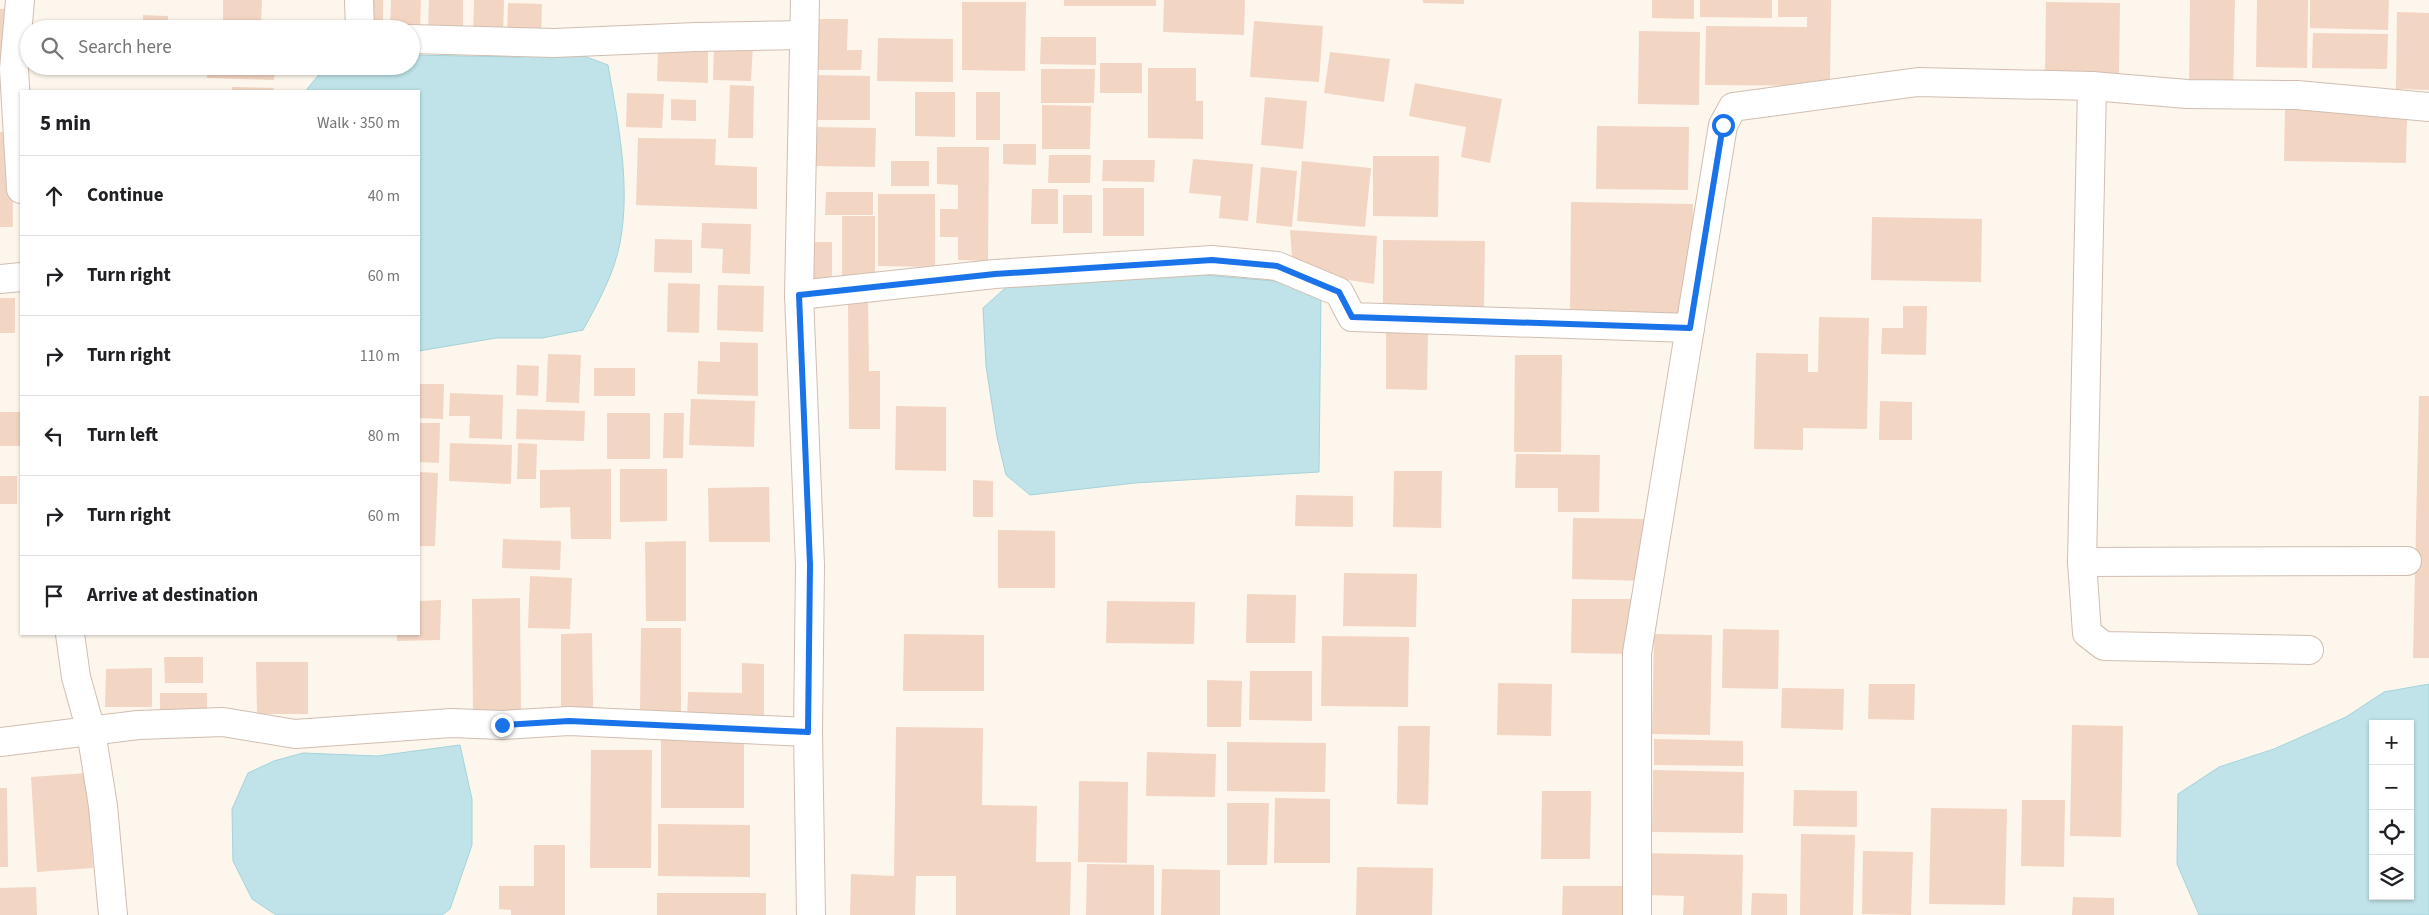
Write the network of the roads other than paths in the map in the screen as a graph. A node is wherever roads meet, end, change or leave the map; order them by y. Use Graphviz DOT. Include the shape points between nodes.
graph roads {
  1 [pos="20,0"];
  2 [pos="359,0"];
  3 [pos="805,0"];
  4 [pos="360,20"];
  5 [pos="804,35"];
  6 [pos="420,39"];
  7 [pos="2092,86"];
  8 [pos="2429,107"];
  9 [pos="20,172"];
  10 [pos="20,277"];
  11 [pos="0,279"];
  12 [pos="799,295"];
  13 [pos="1690,328"];
  14 [pos="2082,562"];
  15 [pos="2407,562"];
  16 [pos="70,635"];
  17 [pos="2309,650"];
  18 [pos="91,731"];
  19 [pos="808,732"];
  20 [pos="0,742"];
  21 [pos="113,915"];
  22 [pos="810,915"];
  23 [pos="1637,915"];
  1 -- 9 [label="street" via="14,69"];
  2 -- 4 [label="street"];
  3 -- 5 [label="street"];
  5 -- 6 [label="street" via="554,43"];
  5 -- 12 [label="street"];
  7 -- 8 [label="street" via="2187,94 2297,95"];
  7 -- 13 [label="street" via="1918,82 1732,107 1723,125"];
  7 -- 14 [label="street"];
  10 -- 11 [label="street"];
  12 -- 13 [label="street" via="995,274 1212,260 1277,266 1339,292 1352,317"];
  12 -- 19 [label="street" via="810,565"];
  13 -- 23 [label="street" via="1637,653"];
  14 -- 15 [label="street"];
  14 -- 17 [label="street" via="2087,633 2104,646"];
  16 -- 18 [label="street" via="76,677"];
  18 -- 19 [label="street" via="138,725 223,722 294,734 451,722 502,725 569,721"];
  18 -- 20 [label="street"];
  18 -- 21 [label="street"];
  19 -- 22 [label="street"];
}
